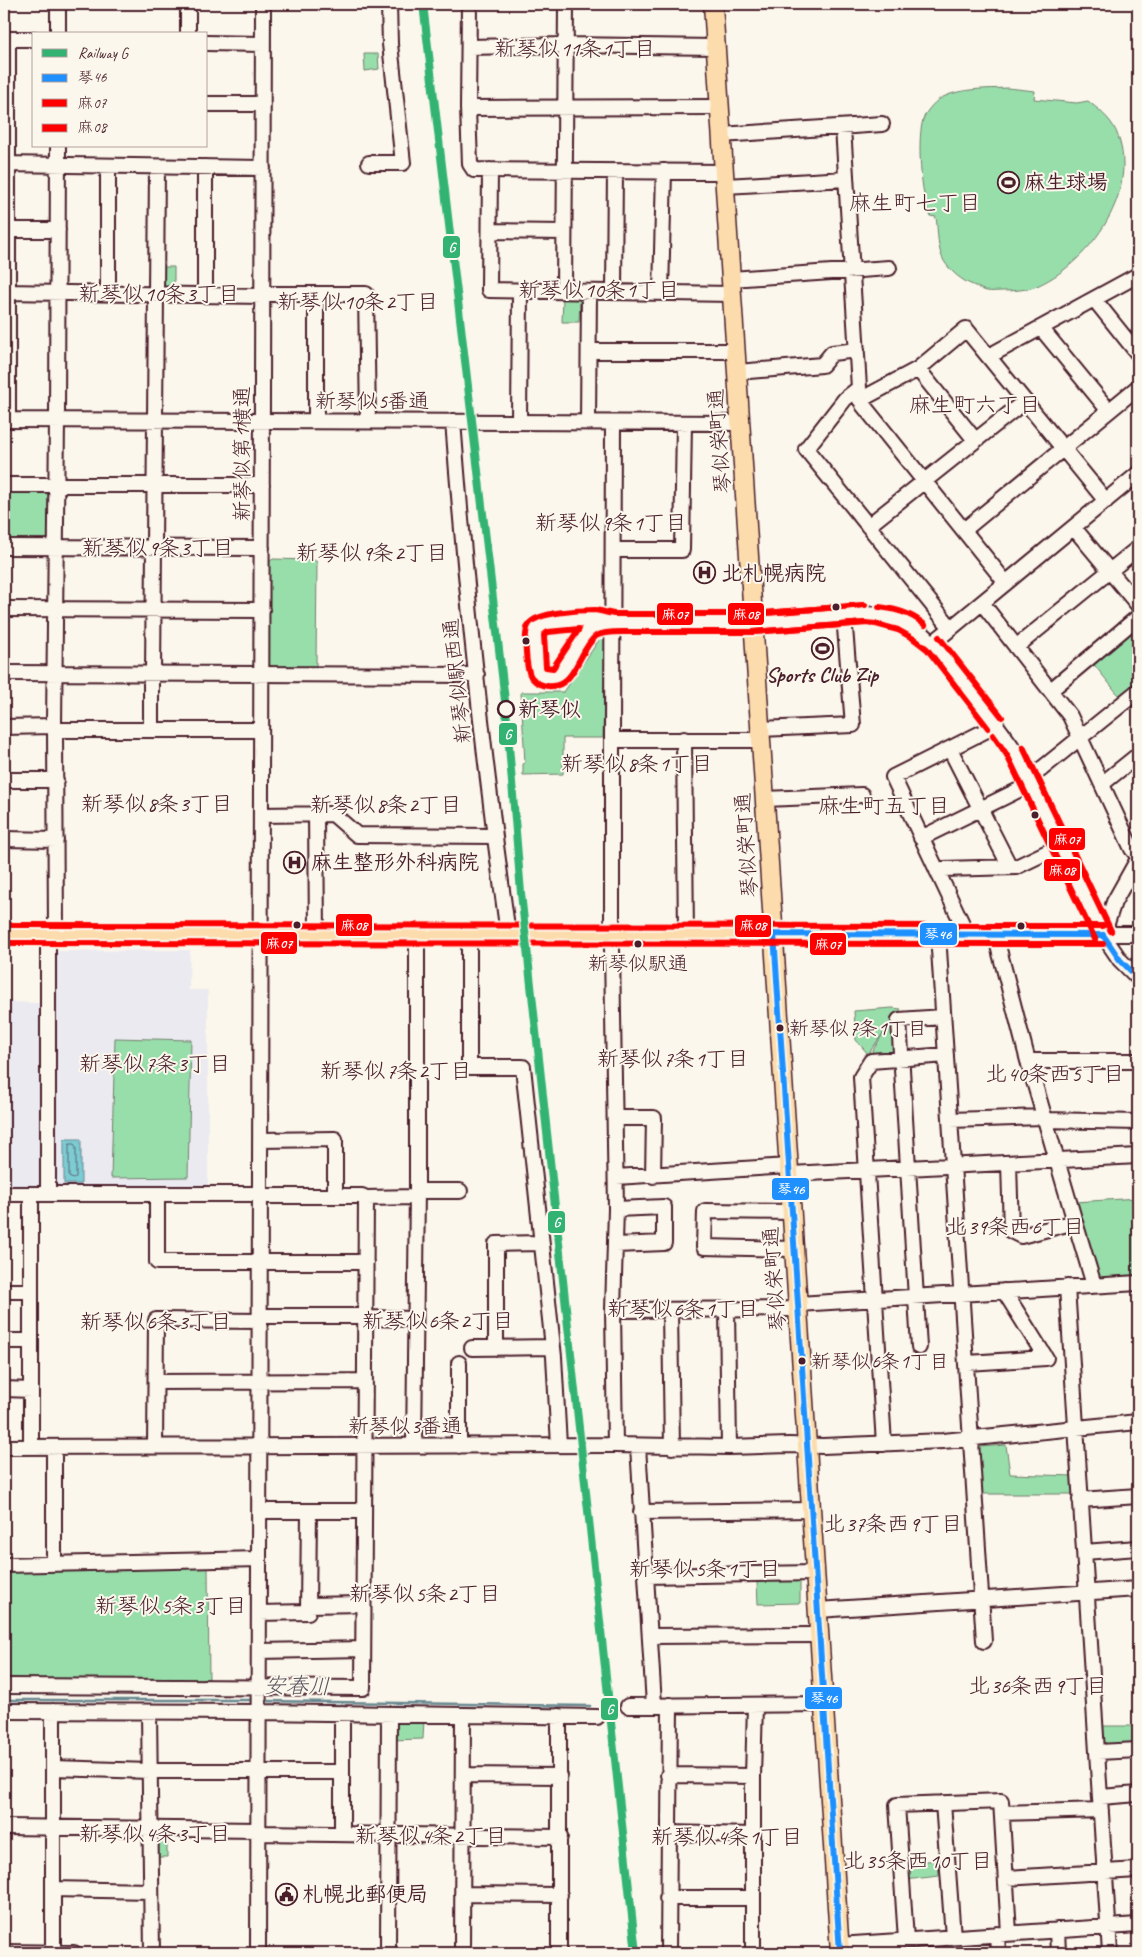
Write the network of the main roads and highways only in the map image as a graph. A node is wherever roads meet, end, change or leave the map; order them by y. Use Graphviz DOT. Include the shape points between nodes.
graph roads {
  1 [pos="713,4"];
  2 [pos="4,934"];
  3 [pos="774,934"];
  4 [pos="839,1949"];
  1 -- 3 [label="main road, 琴似栄町通"];
  2 -- 3 [label="main road"];
  3 -- 4 [label="main road, 琴似栄町通"];
}
